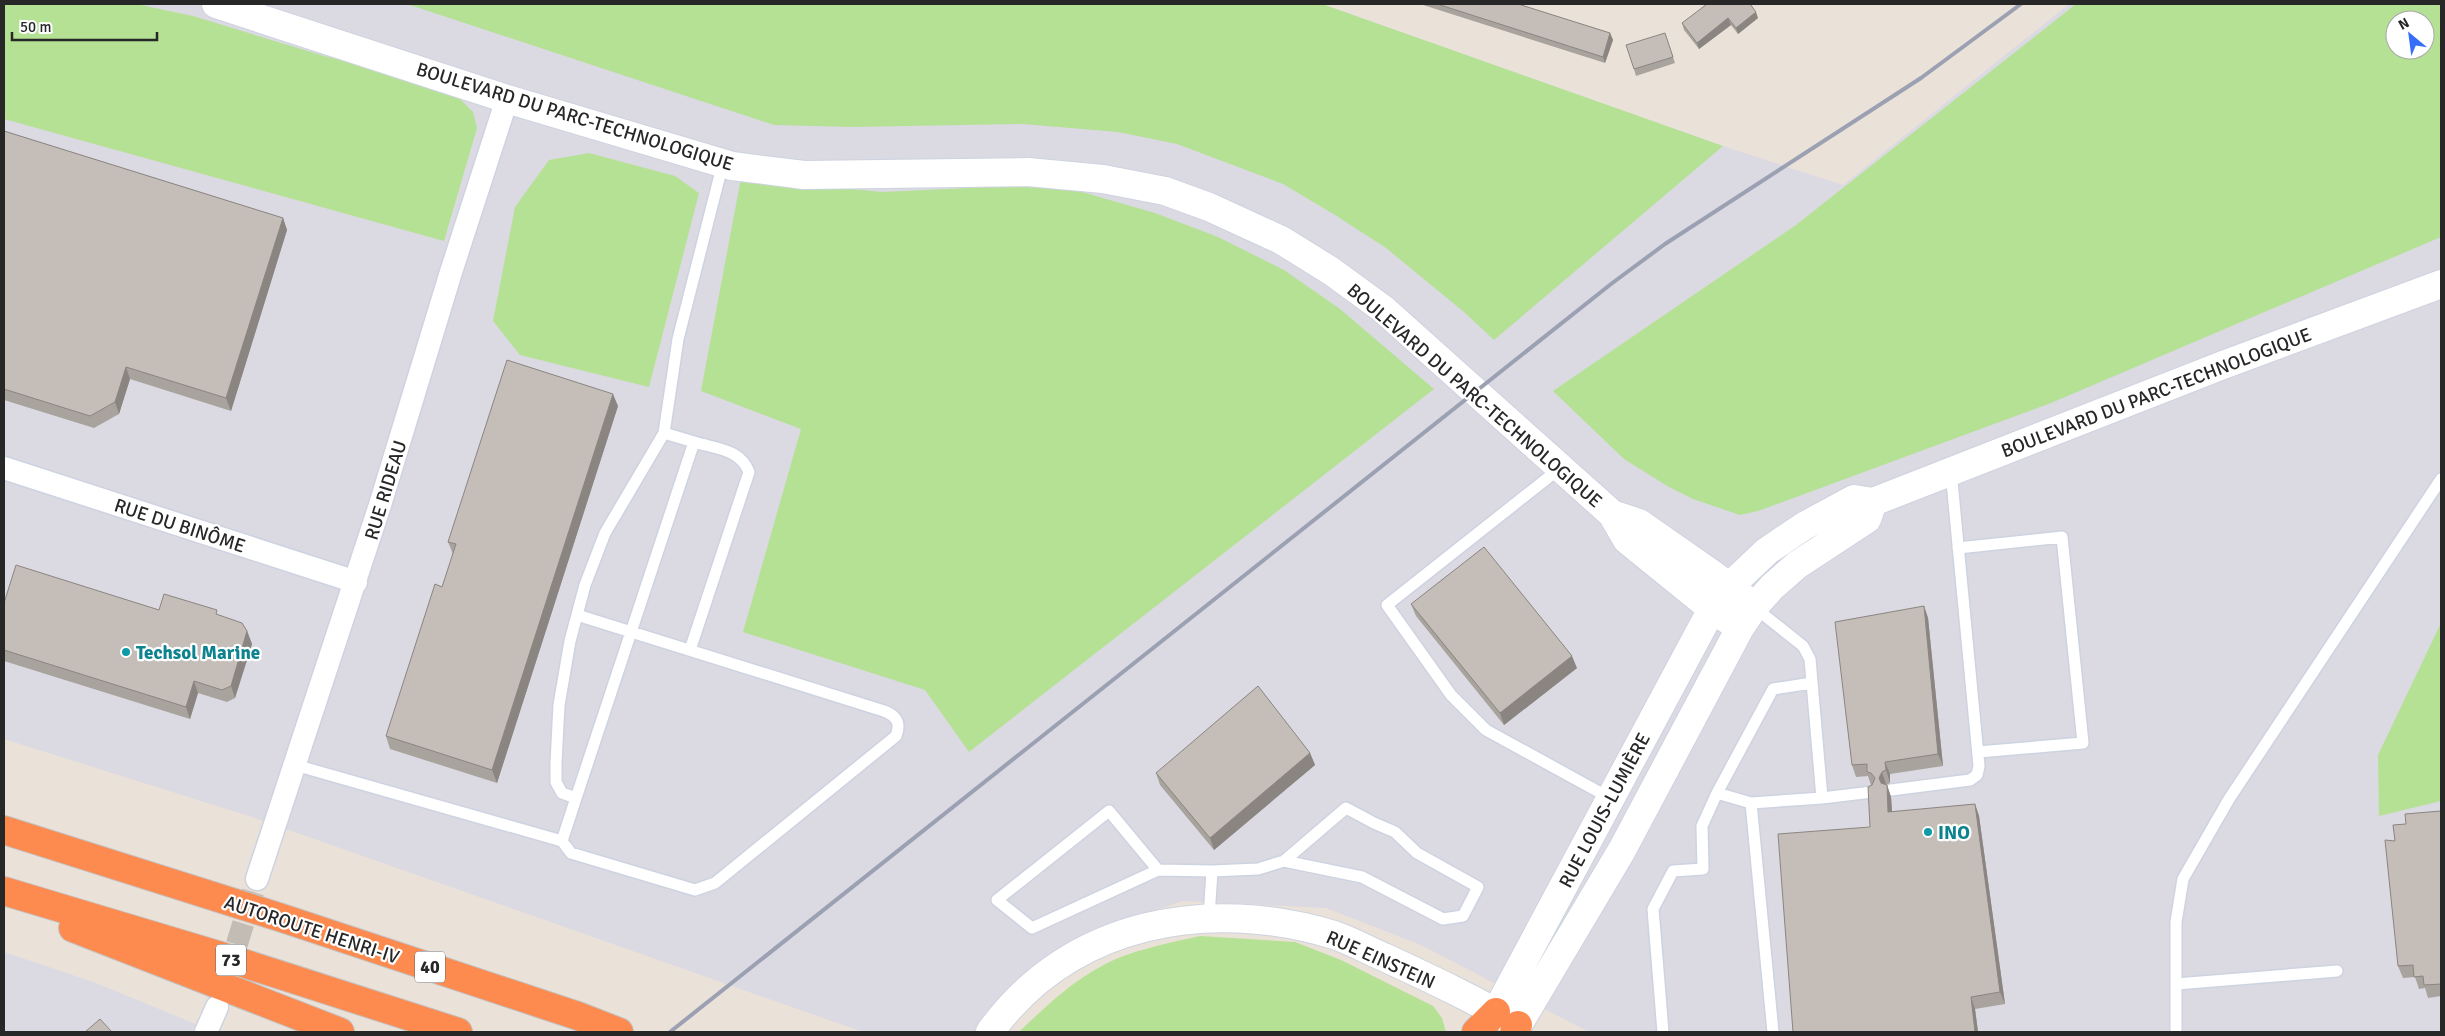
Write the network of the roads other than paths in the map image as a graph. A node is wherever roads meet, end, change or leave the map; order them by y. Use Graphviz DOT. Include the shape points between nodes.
graph roads {
  1 [pos="216,4"];
  2 [pos="507,99"];
  3 [pos="723,163"];
  4 [pos="2441,284"];
  5 [pos="664,432"];
  6 [pos="694,442"];
  7 [pos="4,468"];
  8 [pos="1559,469"];
  9 [pos="1951,471"];
  10 [pos="2441,479"];
  11 [pos="1873,502"];
  12 [pos="1612,514"];
  13 [pos="1958,548"];
  14 [pos="356,582"];
  15 [pos="1729,587"];
  16 [pos="1712,609"];
  17 [pos="577,615"];
  18 [pos="1747,617"];
  19 [pos="631,632"];
  20 [pos="690,650"];
  21 [pos="1812,683"];
  22 [pos="1978,752"];
  23 [pos="295,765"];
  24 [pos="1891,790"];
  25 [pos="1872,792"];
  26 [pos="1717,793"];
  27 [pos="576,798"];
  28 [pos="1610,798"];
  29 [pos="1822,798"];
  30 [pos="1751,803"];
  31 [pos="4,830"];
  32 [pos="562,841"];
  33 [pos="1284,861"];
  34 [pos="1158,870"];
  35 [pos="1212,871"];
  36 [pos="257,878"];
  37 [pos="4,891"];
  38 [pos="4,901"];
  39 [pos="1209,917"];
  40 [pos="2337,971"];
  41 [pos="2176,984"];
  42 [pos="217,1007"];
  43 [pos="1514,1025"];
  44 [pos="206,1032"];
  45 [pos="340,1032"];
  46 [pos="458,1032"];
  47 [pos="619,1032"];
  48 [pos="990,1032"];
  49 [pos="1476,1032"];
  50 [pos="1663,1032"];
  51 [pos="1773,1032"];
  52 [pos="2176,1032"];
  1 -- 2 [label="street, BOULEVARD DU PARC-TECHNOLOGIQUE"];
  2 -- 3 [label="street, BOULEVARD DU PARC-TECHNOLOGIQUE"];
  2 -- 14 [label="street, RUE RIDEAU"];
  3 -- 5 [label="lane" via="678,339"];
  3 -- 8 [label="street, BOULEVARD DU PARC-TECHNOLOGIQUE" via="804,175 1028,172 1103,178 1165,192 1209,207 1281,240 1331,271 1375,304"];
  4 -- 9 [label="street, BOULEVARD DU PARC-TECHNOLOGIQUE"];
  5 -- 6 [label="lane"];
  5 -- 17 [label="lane" via="605,533"];
  6 -- 19 [label="lane"];
  6 -- 20 [label="lane" via="739,456 749,472"];
  7 -- 14 [label="street, RUE DU BINÔME"];
  8 -- 12 [label="street, BOULEVARD DU PARC-TECHNOLOGIQUE"];
  8 -- 28 [label="lane" via="1387,605 1451,695 1486,730"];
  9 -- 11 [label="street, BOULEVARD DU PARC-TECHNOLOGIQUE"];
  9 -- 13 [label="lane"];
  10 -- 41 [label="lane" via="2230,799 2183,879 2176,922"];
  11 -- 15 [label="street, BOULEVARD DU PARC-TECHNOLOGIQUE" via="1854,499 1804,526 1767,552"];
  11 -- 18 [label="street" via="1867,519 1797,565 1772,587"];
  12 -- 15 [label="street, BOULEVARD DU PARC-TECHNOLOGIQUE" via="1638,523"];
  12 -- 16 [label="street, BOULEVARD DU PARC-TECHNOLOGIQUE" via="1627,540"];
  13 -- 22 [label="lane"];
  13 -- 22 [label="lane" via="2062,537 2083,743"];
  14 -- 23 [label="street, RUE RIDEAU"];
  15 -- 16 [label="street, BOULEVARD DU PARC-TECHNOLOGIQUE"];
  15 -- 18 [label="street, BOULEVARD DU PARC-TECHNOLOGIQUE"];
  16 -- 18 [label="street, BOULEVARD DU PARC-TECHNOLOGIQUE"];
  16 -- 28 [label="street, RUE LOUIS-LUMIÈRE"];
  17 -- 19 [label="lane"];
  17 -- 27 [label="lane" via="559,704 556,763 556,782 562,793"];
  18 -- 21 [label="lane" via="1803,646 1810,659"];
  18 -- 43 [label="street, RUE LOUIS-LUMIÈRE" via="1622,850"];
  19 -- 20 [label="lane"];
  19 -- 27 [label="lane"];
  20 -- 32 [label="lane" via="893,715 899,722 896,736 722,878 705,888 695,890 571,853"];
  21 -- 26 [label="lane" via="1773,689"];
  21 -- 29 [label="lane"];
  22 -- 24 [label="lane" via="1977,775 1970,780"];
  23 -- 32 [label="lane"];
  23 -- 36 [label="street, RUE RIDEAU"];
  25 -- 29 [label="lane"];
  26 -- 30 [label="lane"];
  26 -- 50 [label="lane" via="1702,826 1703,869 1673,871 1653,909"];
  27 -- 32 [label="lane"];
  28 -- 43 [label="street, RUE LOUIS-LUMIÈRE"];
  29 -- 30 [label="lane"];
  30 -- 51 [label="lane"];
  31 -- 47 [label="highway, AUTOROUTE HENRI-IV / 40" via="282,918"];
  33 -- 33 [label="lane" via="1346,808 1395,832 1417,852 1478,887 1463,916 1443,919 1362,877"];
  33 -- 35 [label="lane" via="1258,869"];
  34 -- 34 [label="lane" via="1109,811 997,900 1032,928"];
  34 -- 35 [label="lane"];
  35 -- 39 [label="lane"];
  37 -- 46 [label="highway, 73"];
  38 -- 45 [label="highway"];
  39 -- 43 [label="street, RUE EINSTEIN" via="1242,917 1282,923 1335,936"];
  39 -- 48 [label="street, RUE EINSTEIN" via="1157,923 1112,938 1074,956 1026,991"];
  40 -- 41 [label="lane"];
  41 -- 52 [label="lane"];
  42 -- 44 [label="street"];
  43 -- 49 [label="highway"];
}
